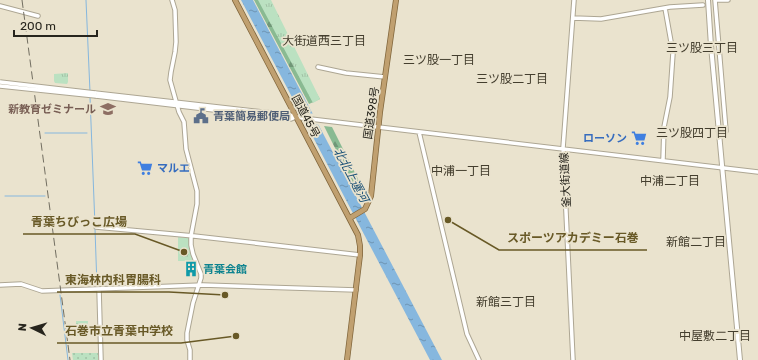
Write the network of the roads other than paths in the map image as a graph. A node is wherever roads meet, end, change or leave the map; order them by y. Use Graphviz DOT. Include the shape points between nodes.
graph roads {
  1 [pos="172,0"];
  2 [pos="235,0"];
  3 [pos="396,0"];
  4 [pos="574,0"];
  5 [pos="708,0"];
  6 [pos="715,0"];
  7 [pos="728,0"];
  8 [pos="0,6"];
  9 [pos="703,6"];
  10 [pos="665,8"];
  11 [pos="38,16"];
  12 [pos="573,18"];
  13 [pos="318,67"];
  14 [pos="386,77"];
  15 [pos="0,82"];
  16 [pos="0,86"];
  17 [pos="96,95"];
  18 [pos="177,102"];
  19 [pos="178,107"];
  20 [pos="298,118"];
  21 [pos="378,127"];
  22 [pos="726,131"];
  23 [pos="419,132"];
  24 [pos="563,148"];
  25 [pos="663,160"];
  26 [pos="722,167"];
  27 [pos="758,172"];
  28 [pos="351,218"];
  29 [pos="96,227"];
  30 [pos="191,236"];
  31 [pos="360,255"];
  32 [pos="0,285"];
  33 [pos="200,285"];
  34 [pos="99,289"];
  35 [pos="356,290"];
  36 [pos="101,360"];
  37 [pos="190,360"];
  38 [pos="347,360"];
  39 [pos="479,360"];
  40 [pos="573,360"];
  41 [pos="740,360"];
  1 -- 18 [label="street" via="175,10 175,52 170,76"];
  2 -- 20 [label="highway, 国道45号"];
  3 -- 14 [label="highway, 国道398号"];
  4 -- 12 [label="street, 釜大街道線"];
  5 -- 26 [label="main road"];
  6 -- 7 [label="street"];
  6 -- 22 [label="street"];
  8 -- 11 [label="street"];
  9 -- 10 [label="street"];
  10 -- 12 [label="street" via="601,19"];
  10 -- 25 [label="street" via="672,53"];
  12 -- 24 [label="street, 釜大街道線"];
  13 -- 14 [label="street"];
  14 -- 21 [label="highway, 国道398号"];
  15 -- 17 [label="street, bridge"];
  16 -- 17 [label="street, bridge"];
  17 -- 18 [label="street"];
  17 -- 19 [label="street"];
  18 -- 19 [label="street"];
  18 -- 20 [label="street"];
  19 -- 20 [label="street"];
  19 -- 30 [label="street" via="184,122 186,149 197,191"];
  20 -- 21 [label="street"];
  20 -- 28 [label="highway, 国道45号"];
  21 -- 23 [label="street"];
  21 -- 28 [label="highway, 国道398号" via="371,196 365,209"];
  23 -- 24 [label="street"];
  23 -- 39 [label="street" via="466,334"];
  24 -- 25 [label="street"];
  24 -- 40 [label="street, 釜大街道線"];
  25 -- 26 [label="street"];
  26 -- 27 [label="street"];
  26 -- 41 [label="main road"];
  28 -- 31 [label="highway, 国道45号" via="359,241"];
  29 -- 30 [label="street"];
  30 -- 31 [label="street"];
  30 -- 33 [label="street" via="193,254 201,274"];
  31 -- 35 [label="highway, 国道45号"];
  32 -- 34 [label="street" via="22,284 42,291"];
  33 -- 34 [label="street"];
  33 -- 35 [label="street"];
  33 -- 37 [label="street" via="193,303 187,333"];
  34 -- 36 [label="street"];
  35 -- 38 [label="highway, 国道45号"];
}
